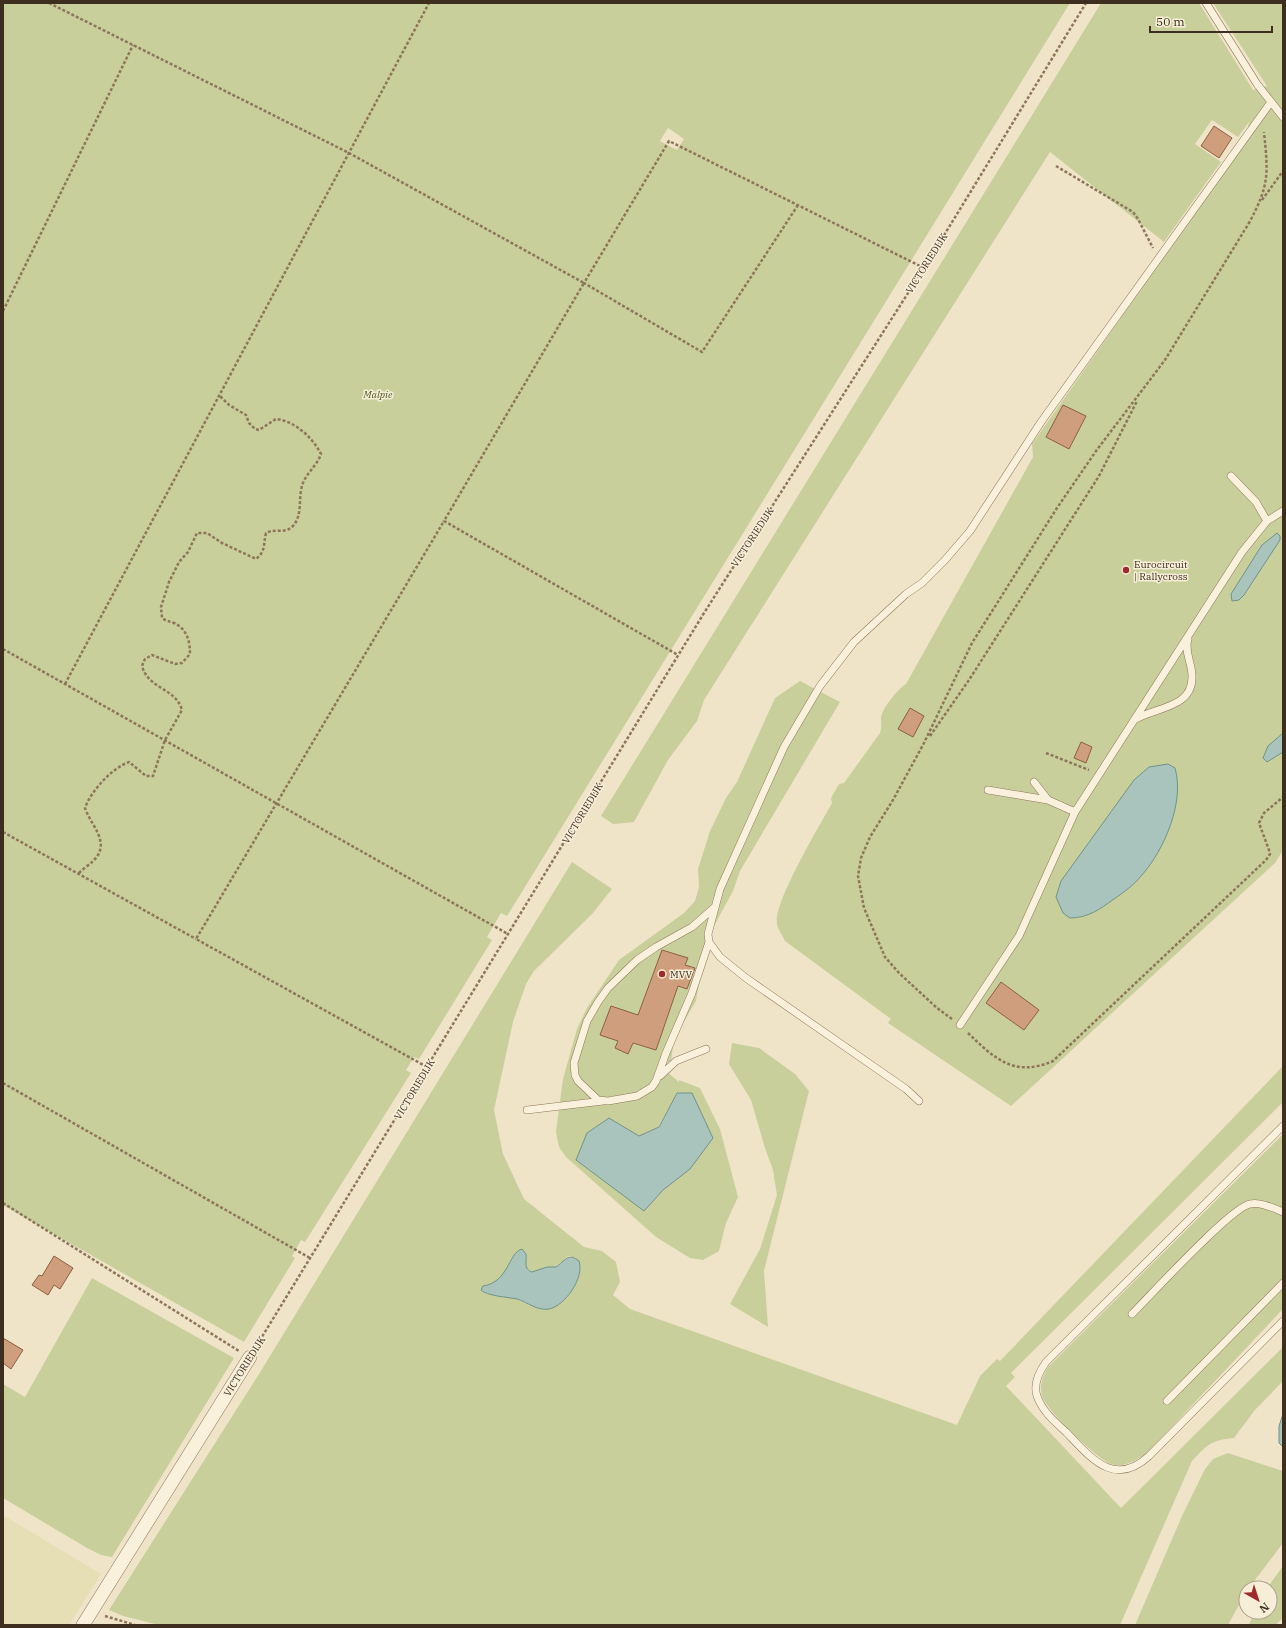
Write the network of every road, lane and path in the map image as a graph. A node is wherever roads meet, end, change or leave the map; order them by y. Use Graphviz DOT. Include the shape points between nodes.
graph roads {
  1 [pos="49,3"];
  2 [pos="429,3"];
  3 [pos="1086,3"];
  4 [pos="1206,3"];
  5 [pos="133,45"];
  6 [pos="1271,102"];
  7 [pos="1283,117"];
  8 [pos="1264,126"];
  9 [pos="349,153"];
  10 [pos="1056,166"];
  11 [pos="1283,171"];
  12 [pos="798,205"];
  13 [pos="1257,208"];
  14 [pos="1158,259"];
  15 [pos="924,268"];
  16 [pos="584,283"];
  17 [pos="3,311"];
  18 [pos="219,395"];
  19 [pos="1140,395"];
  20 [pos="1231,476"];
  21 [pos="1283,511"];
  22 [pos="444,521"];
  23 [pos="1267,522"];
  24 [pos="1189,635"];
  25 [pos="3,649"];
  26 [pos="678,655"];
  27 [pos="65,684"];
  28 [pos="1131,723"];
  29 [pos="165,740"];
  30 [pos="924,744"];
  31 [pos="1046,753"];
  32 [pos="1099,774"];
  33 [pos="1034,782"];
  34 [pos="988,790"];
  35 [pos="1283,797"];
  36 [pos="1048,800"];
  37 [pos="276,803"];
  38 [pos="1075,812"];
  39 [pos="3,832"];
  40 [pos="79,873"];
  41 [pos="715,907"];
  42 [pos="508,934"];
  43 [pos="196,939"];
  44 [pos="709,942"];
  45 [pos="960,1025"];
  46 [pos="706,1049"];
  47 [pos="427,1067"];
  48 [pos="659,1077"];
  49 [pos="3,1083"];
  50 [pos="603,1101"];
  51 [pos="919,1101"];
  52 [pos="528,1110"];
  53 [pos="1283,1126"];
  54 [pos="3,1203"];
  55 [pos="1283,1212"];
  56 [pos="310,1258"];
  57 [pos="1283,1282"];
  58 [pos="1132,1314"];
  59 [pos="1283,1321"];
  60 [pos="250,1357"];
  61 [pos="1167,1401"];
  62 [pos="91,1612"];
  63 [pos="83,1625"];
  64 [pos="135,1625"];
  1 -- 5 [label="path"];
  2 -- 9 [label="path"];
  3 -- 15 [label="path, VICTORIEDIJK"];
  4 -- 6 [label="lane"];
  5 -- 9 [label="path"];
  5 -- 17 [label="path"];
  6 -- 7 [label="lane"];
  6 -- 14 [label="lane"];
  8 -- 13 [label="path" via="1267,178"];
  9 -- 16 [label="path"];
  9 -- 18 [label="path"];
  10 -- 14 [label="path" via="1133,212"];
  11 -- 13 [label="path"];
  12 -- 15 [label="path"];
  12 -- 16 [label="path" via="669,141"];
  12 -- 16 [label="path" via="702,352"];
  13 -- 19 [label="path" via="1165,360"];
  14 -- 41 [label="lane" via="1041,422 970,531 922,583 906,594 854,642 820,686 784,747 720,889"];
  15 -- 26 [label="path, VICTORIEDIJK"];
  16 -- 22 [label="path"];
  18 -- 27 [label="path"];
  18 -- 29 [label="path" via="229,405 246,415 255,430 276,419 290,423 308,437 321,454 319,462 302,485 299,516 296,521 285,531 271,530 266,533 264,551 256,559 248,557 213,536 197,533 188,552 174,570 161,607 162,618 185,632 190,654 182,663 175,664 152,655 145,659 142,666 148,678 159,688 176,697 180,703 182,710"];
  19 -- 30 [label="path" via="1098,476 969,680"];
  19 -- 30 [label="path" via="1096,451 1057,508 980,630"];
  20 -- 23 [label="lane" via="1256,502"];
  21 -- 23 [label="lane"];
  22 -- 26 [label="path"];
  22 -- 37 [label="path"];
  23 -- 24 [label="lane" via="1242,552"];
  24 -- 28 [label="lane"];
  24 -- 28 [label="lane" via="1187,651 1192,677 1186,693 1174,705 1144,715"];
  25 -- 27 [label="path"];
  26 -- 42 [label="path, VICTORIEDIJK"];
  27 -- 29 [label="path"];
  28 -- 32 [label="lane"];
  29 -- 37 [label="path"];
  29 -- 40 [label="path" via="153,776 146,776 129,762 109,777 88,799 85,808 102,842 94,860"];
  30 -- 45 [label="path" via="870,838 861,858 858,876 864,908 885,958 899,974"];
  31 -- 32 [label="path"];
  32 -- 38 [label="lane"];
  33 -- 36 [label="lane"];
  34 -- 36 [label="lane"];
  35 -- 45 [label="path" via="1260,818 1259,823 1270,854 1266,860 1053,1061 1031,1068 1008,1065 985,1050"];
  36 -- 38 [label="lane"];
  37 -- 42 [label="path"];
  37 -- 43 [label="path"];
  38 -- 45 [label="lane" via="1019,936"];
  39 -- 40 [label="path"];
  40 -- 43 [label="path"];
  41 -- 44 [label="lane" via="708,934"];
  41 -- 50 [label="lane" via="692,926 656,947 632,965 608,988 587,1021 574,1063 575,1075 583,1087 598,1100"];
  42 -- 47 [label="path, VICTORIEDIJK"];
  43 -- 47 [label="path"];
  44 -- 48 [label="lane"];
  44 -- 51 [label="lane" via="731,967 906,1089"];
  46 -- 48 [label="lane" via="676,1061"];
  47 -- 56 [label="path, VICTORIEDIJK"];
  48 -- 50 [label="lane" via="652,1087 637,1096"];
  49 -- 56 [label="path"];
  50 -- 52 [label="lane"];
  53 -- 59 [label="lane" via="1046,1362 1036,1378 1036,1396 1046,1412 1092,1458 1112,1470 1129,1470 1141,1464"];
  54 -- 60 [label="path"];
  55 -- 58 [label="lane" via="1256,1203 1241,1207"];
  56 -- 60 [label="path, VICTORIEDIJK"];
  57 -- 61 [label="lane"];
  60 -- 62 [label="street, VICTORIEDIJK"];
  62 -- 63 [label="street, VICTORIEDIJK"];
  62 -- 64 [label="path"];
}
